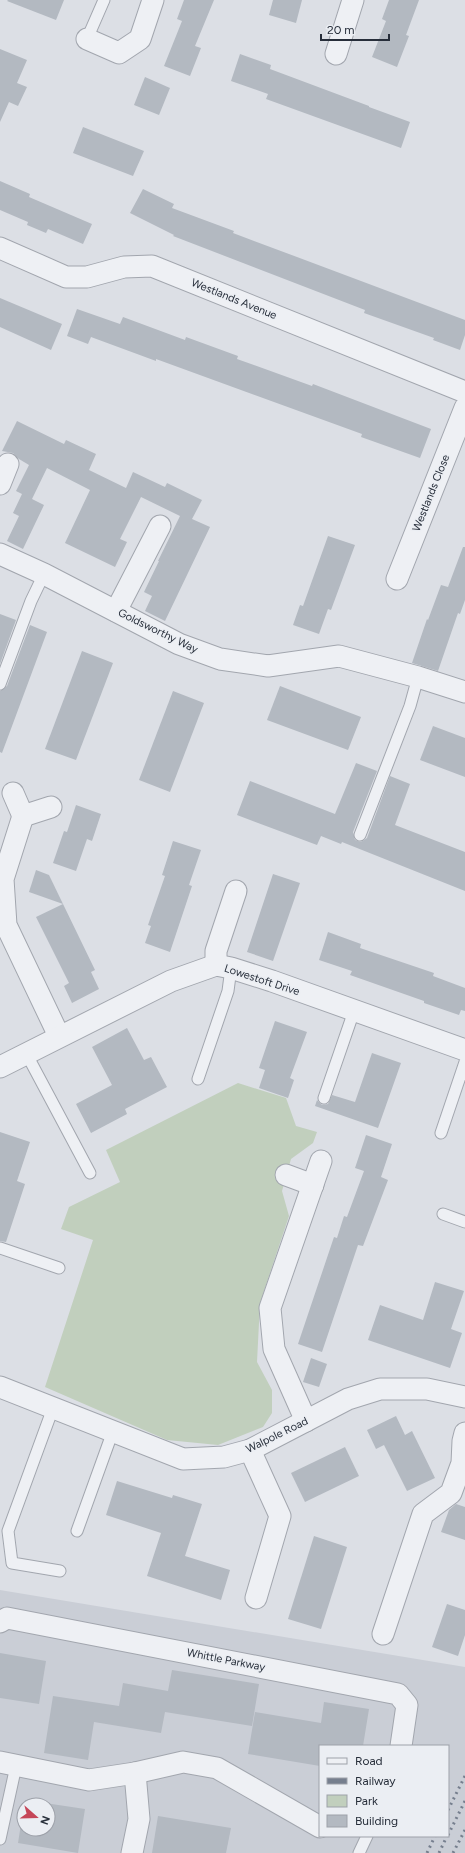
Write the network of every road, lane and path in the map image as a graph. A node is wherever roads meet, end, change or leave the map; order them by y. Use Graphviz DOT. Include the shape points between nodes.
graph roads {
  1 [pos="104,0"];
  2 [pos="153,0"];
  3 [pos="353,0"];
  4 [pos="87,39"];
  5 [pos="336,54"];
  6 [pos="0,248"];
  7 [pos="465,392"];
  8 [pos="465,408"];
  9 [pos="8,464"];
  10 [pos="0,484"];
  11 [pos="160,526"];
  12 [pos="0,554"];
  13 [pos="44,574"];
  14 [pos="397,579"];
  15 [pos="116,611"];
  16 [pos="418,677"];
  17 [pos="0,684"];
  18 [pos="465,692"];
  19 [pos="13,793"];
  20 [pos="51,807"];
  21 [pos="23,816"];
  22 [pos="360,835"];
  23 [pos="236,891"];
  24 [pos="223,967"];
  25 [pos="354,1011"];
  26 [pos="59,1036"];
  27 [pos="465,1050"];
  28 [pos="26,1053"];
  29 [pos="465,1062"];
  30 [pos="0,1067"];
  31 [pos="198,1079"];
  32 [pos="324,1098"];
  33 [pos="440,1133"];
  34 [pos="321,1161"];
  35 [pos="90,1173"];
  36 [pos="286,1175"];
  37 [pos="313,1185"];
  38 [pos="443,1214"];
  39 [pos="465,1222"];
  40 [pos="0,1248"];
  41 [pos="59,1268"];
  42 [pos="0,1387"];
  43 [pos="465,1397"];
  44 [pos="53,1408"];
  45 [pos="306,1420"];
  46 [pos="112,1431"];
  47 [pos="465,1433"];
  48 [pos="250,1450"];
  49 [pos="463,1464"];
  50 [pos="77,1531"];
  51 [pos="60,1571"];
  52 [pos="256,1598"];
  53 [pos="0,1622"];
  54 [pos="384,1634"];
  55 [pos="401,1745"];
  56 [pos="8,1764"];
  57 [pos="135,1773"];
  58 [pos="319,1826"];
  59 [pos="367,1837"];
  60 [pos="0,1839"];
  61 [pos="132,1853"];
  62 [pos="359,1853"];
  1 -- 4 [label="lane"];
  2 -- 4 [label="street" via="140,40 119,53"];
  3 -- 5 [label="street"];
  6 -- 7 [label="street, Westlands Avenue" via="66,277 87,277 124,267 152,266"];
  8 -- 14 [label="street, Westlands Close"];
  9 -- 10 [label="street"];
  11 -- 15 [label="street"];
  12 -- 13 [label="street, Goldsworthy Way"];
  13 -- 15 [label="street, Goldsworthy Way"];
  13 -- 17 [label="lane" via="31,600"];
  15 -- 16 [label="street, Goldsworthy Way" via="179,644 220,659 268,666 339,656"];
  16 -- 18 [label="street, Goldsworthy Way"];
  16 -- 22 [label="lane" via="410,706"];
  19 -- 21 [label="street"];
  20 -- 21 [label="street"];
  21 -- 26 [label="street" via="3,880 6,925"];
  23 -- 24 [label="street" via="216,951"];
  24 -- 25 [label="street, Lowestoft Drive"];
  24 -- 26 [label="street, Lowestoft Drive" via="171,981"];
  24 -- 31 [label="lane" via="228,991"];
  25 -- 27 [label="street, Lowestoft Drive"];
  25 -- 32 [label="lane"];
  26 -- 28 [label="street, Lowestoft Drive"];
  28 -- 30 [label="street, Lowestoft Drive"];
  28 -- 35 [label="lane"];
  29 -- 33 [label="lane"];
  34 -- 37 [label="street"];
  36 -- 37 [label="street"];
  37 -- 45 [label="street" via="270,1308 274,1349"];
  38 -- 39 [label="lane"];
  40 -- 41 [label="lane"];
  42 -- 44 [label="street, Walpole Road"];
  43 -- 45 [label="street, Walpole Road" via="427,1389 380,1389 348,1399"];
  44 -- 46 [label="street, Walpole Road"];
  44 -- 51 [label="lane" via="8,1531 12,1563"];
  45 -- 48 [label="street, Walpole Road"];
  46 -- 48 [label="street, Walpole Road" via="183,1459 224,1457"];
  46 -- 50 [label="lane"];
  47 -- 49 [label="street"];
  48 -- 52 [label="street" via="280,1516"];
  49 -- 54 [label="street" via="451,1493 423,1514"];
  53 -- 55 [label="street, Whittle Parkway" via="7,1618 398,1694 407,1706"];
  56 -- 57 [label="street" via="89,1780"];
  56 -- 60 [label="lane"];
  57 -- 58 [label="street" via="183,1762 217,1768"];
  57 -- 61 [label="street" via="139,1819"];
  59 -- 62 [label="lane"];
}
